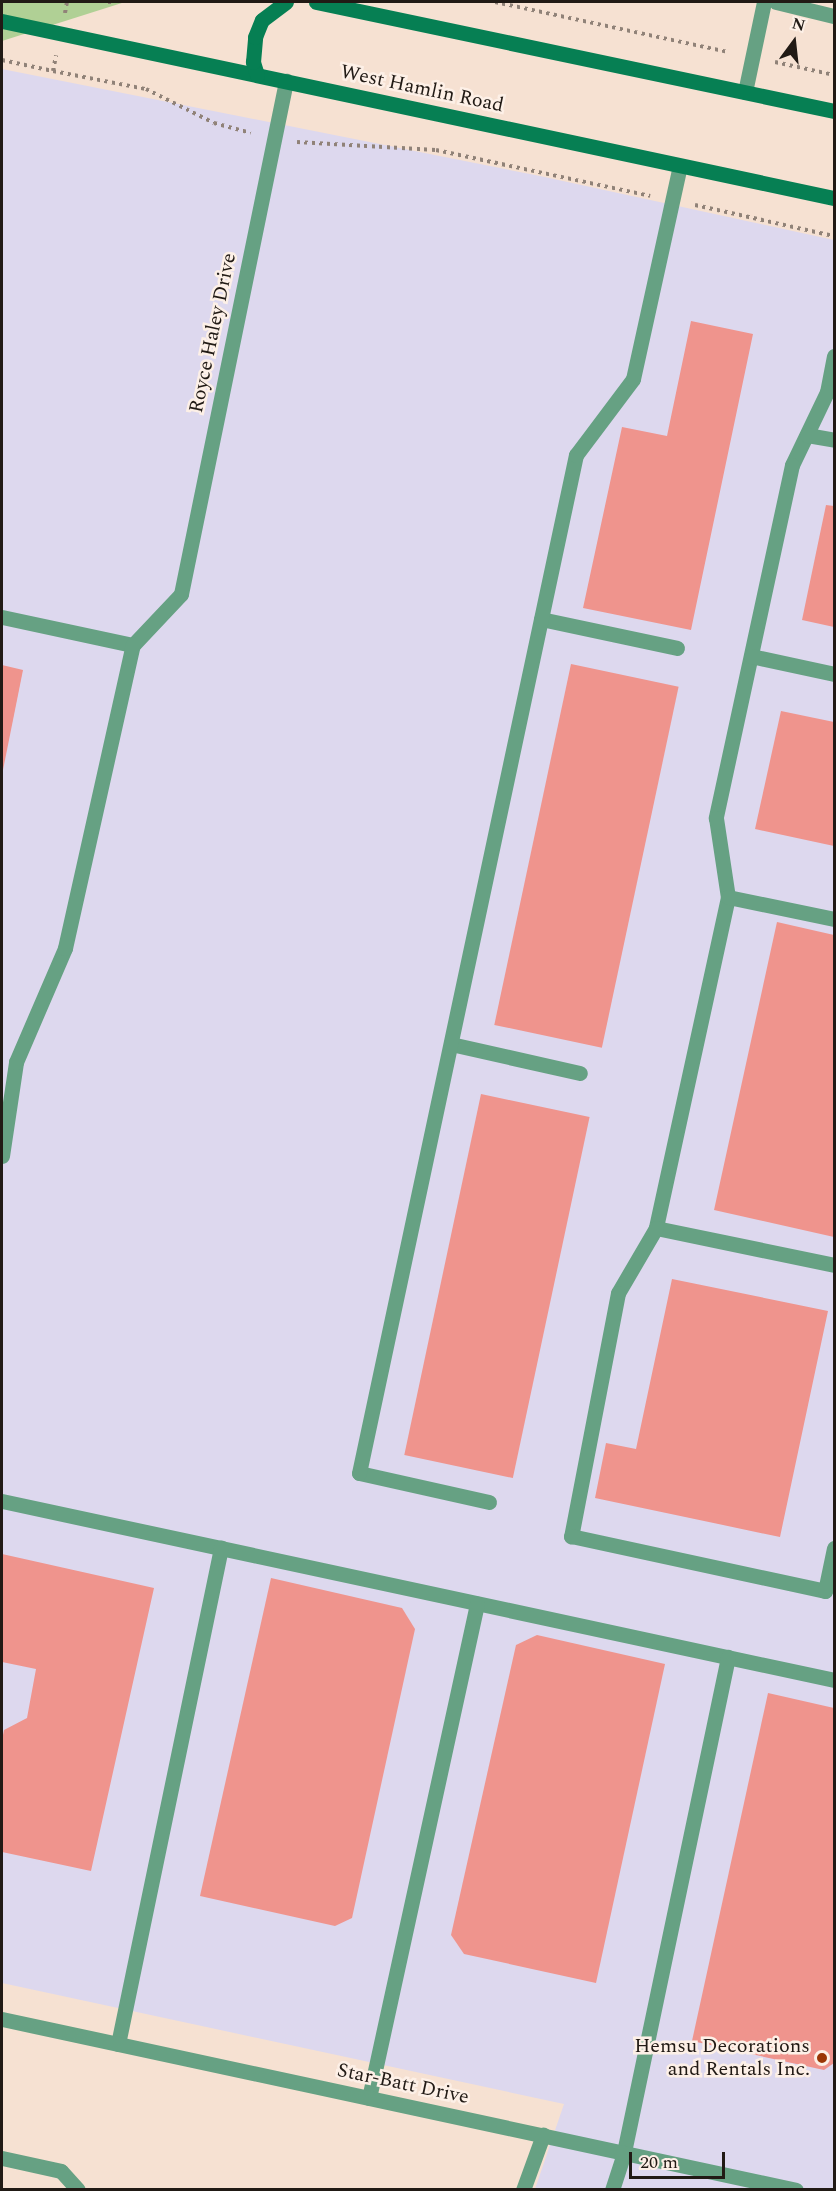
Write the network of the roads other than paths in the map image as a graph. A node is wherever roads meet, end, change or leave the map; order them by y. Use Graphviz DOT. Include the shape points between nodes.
graph roads {
  1 [pos="286,2"];
  2 [pos="316,2"];
  3 [pos="764,2"];
  4 [pos="776,2"];
  5 [pos="834,16"];
  6 [pos="2,21"];
  7 [pos="257,75"];
  8 [pos="286,81"];
  9 [pos="745,92"];
  10 [pos="834,111"];
  11 [pos="680,166"];
  12 [pos="834,198"];
  13 [pos="834,356"];
  14 [pos="807,435"];
  15 [pos="834,440"];
  16 [pos="2,617"];
  17 [pos="542,619"];
  18 [pos="133,645"];
  19 [pos="677,648"];
  20 [pos="751,656"];
  21 [pos="834,674"];
  22 [pos="728,897"];
  23 [pos="834,919"];
  24 [pos="451,1044"];
  25 [pos="580,1073"];
  26 [pos="2,1156"];
  27 [pos="656,1228"];
  28 [pos="834,1265"];
  29 [pos="2,1502"];
  30 [pos="489,1502"];
  31 [pos="221,1548"];
  32 [pos="834,1548"];
  33 [pos="477,1604"];
  34 [pos="728,1657"];
  35 [pos="834,1680"];
  36 [pos="2,2019"];
  37 [pos="118,2044"];
  38 [pos="369,2098"];
  39 [pos="543,2135"];
  40 [pos="624,2152"];
  41 [pos="2,2158"];
  42 [pos="78,2190"];
  43 [pos="523,2190"];
  44 [pos="612,2190"];
  45 [pos="796,2190"];
  1 -- 7 [label="main road" via="266,15 255,37 253,62"];
  2 -- 9 [label="main road"];
  3 -- 9 [label="street"];
  4 -- 5 [label="street"];
  6 -- 7 [label="main road, West Hamlin Road"];
  7 -- 8 [label="main road, West Hamlin Road"];
  8 -- 11 [label="main road, West Hamlin Road"];
  8 -- 18 [label="street, Royce Haley Drive" via="180,594"];
  9 -- 10 [label="main road"];
  11 -- 12 [label="main road, West Hamlin Road"];
  11 -- 17 [label="street" via="633,379 576,455"];
  13 -- 14 [label="street" via="827,392"];
  14 -- 15 [label="street"];
  14 -- 20 [label="street" via="792,465"];
  16 -- 18 [label="street"];
  17 -- 19 [label="street"];
  17 -- 24 [label="street"];
  18 -- 26 [label="street" via="65,948 16,1062"];
  20 -- 21 [label="street"];
  20 -- 22 [label="street" via="716,818"];
  22 -- 23 [label="street"];
  22 -- 27 [label="street"];
  24 -- 25 [label="street"];
  24 -- 30 [label="street" via="359,1473"];
  27 -- 28 [label="street"];
  27 -- 32 [label="street" via="618,1293 571,1536 825,1591"];
  29 -- 31 [label="street"];
  31 -- 33 [label="street"];
  31 -- 37 [label="street"];
  33 -- 34 [label="street"];
  33 -- 38 [label="street"];
  34 -- 35 [label="street"];
  34 -- 40 [label="street"];
  36 -- 37 [label="street, Star-Batt Drive"];
  37 -- 38 [label="street, Star-Batt Drive"];
  38 -- 39 [label="street, Star-Batt Drive"];
  39 -- 40 [label="street, Star-Batt Drive"];
  39 -- 43 [label="street"];
  40 -- 44 [label="street"];
  40 -- 45 [label="street, Star-Batt Drive"];
  41 -- 42 [label="street" via="62,2171"];
}
